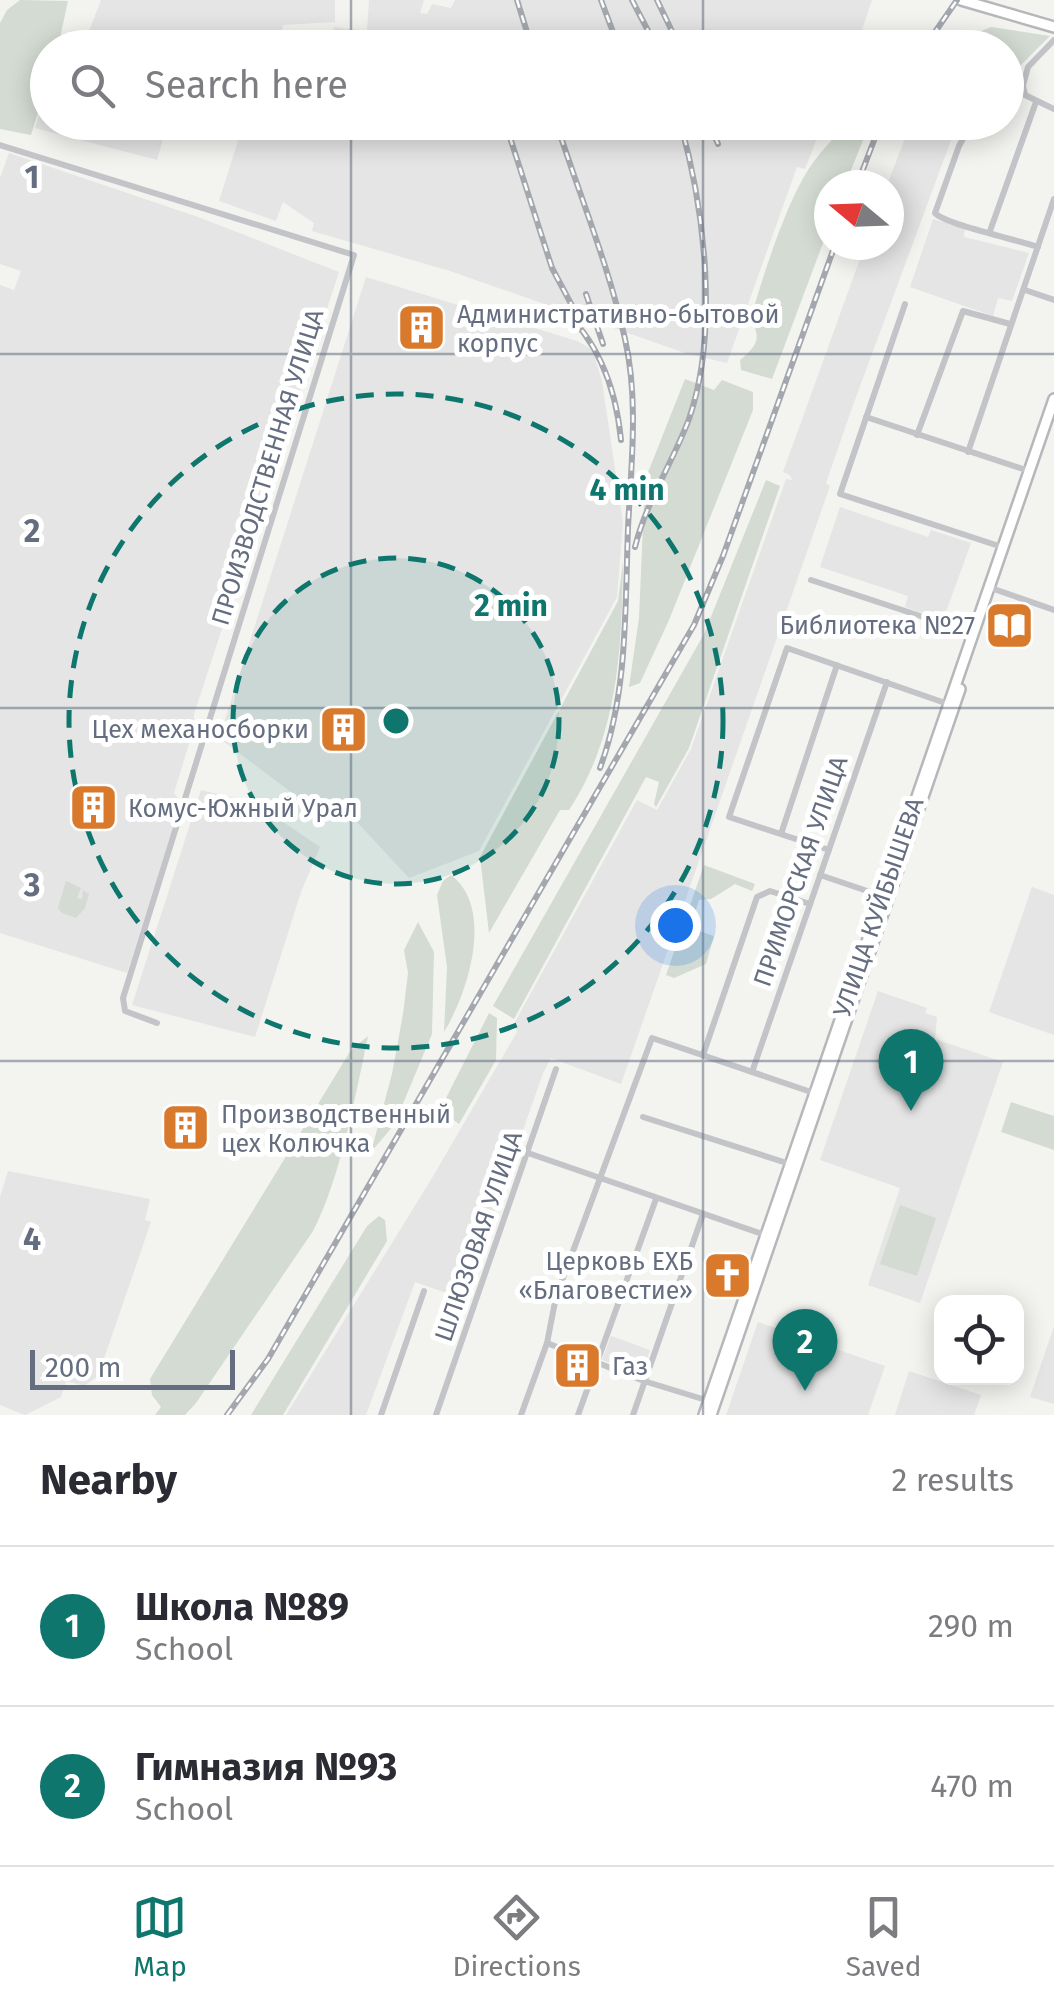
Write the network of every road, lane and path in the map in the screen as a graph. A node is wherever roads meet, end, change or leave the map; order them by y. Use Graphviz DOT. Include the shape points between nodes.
graph roads {
  1 [pos="961,0"];
  2 [pos="1054,27"];
  3 [pos="1054,40"];
  4 [pos="1024,82"];
  5 [pos="1024,90"];
  6 [pos="1036,102"];
  7 [pos="1054,109"];
  8 [pos="1024,136"];
  9 [pos="962,140"];
  10 [pos="1022,140"];
  11 [pos="0,145"];
  12 [pos="1054,198"];
  13 [pos="990,231"];
  14 [pos="1038,247"];
  15 [pos="1026,290"];
  16 [pos="1054,300"];
  17 [pos="906,304"];
  18 [pos="1010,324"];
  19 [pos="1054,399"];
  20 [pos="1054,416"];
  21 [pos="866,417"];
  22 [pos="917,435"];
  23 [pos="968,452"];
  24 [pos="1032,472"];
  25 [pos="1002,547"];
  26 [pos="811,580"];
  27 [pos="991,588"];
  28 [pos="1054,610"];
  29 [pos="972,634"];
  30 [pos="837,665"];
  31 [pos="886,682"];
  32 [pos="951,704"];
  33 [pos="781,834"];
  34 [pos="829,850"];
  35 [pos="820,875"];
  36 [pos="885,897"];
  37 [pos="810,904"];
  38 [pos="157,1023"];
  39 [pos="703,1055"];
  40 [pos="556,1070"];
  41 [pos="752,1072"];
  42 [pos="817,1095"];
  43 [pos="643,1116"];
  44 [pos="528,1153"];
  45 [pos="793,1165"];
  46 [pos="600,1180"];
  47 [pos="656,1199"];
  48 [pos="703,1214"];
  49 [pos="769,1237"];
  50 [pos="424,1291"];
  51 [pos="547,1343"];
  52 [pos="596,1361"];
  53 [pos="644,1381"];
  54 [pos="712,1402"];
  55 [pos="381,1415"];
  56 [pos="436,1415"];
  57 [pos="521,1415"];
  58 [pos="578,1415"];
  59 [pos="633,1415"];
  60 [pos="708,1415"];
  1 -- 2 [label="main road"];
  3 -- 4 [label="street" via="1028,67"];
  5 -- 6 [label="street"];
  6 -- 7 [label="street"];
  6 -- 8 [label="street"];
  9 -- 13 [label="street" via="935,214 942,222"];
  10 -- 13 [label="street"];
  11 -- 38 [label="street, ПРОИЗВОДСТВЕННАЯ УЛИЦА" via="354,255 123,998 125,1011"];
  12 -- 14 [label="street"];
  13 -- 14 [label="street"];
  14 -- 15 [label="street"];
  15 -- 16 [label="street"];
  15 -- 18 [label="street"];
  17 -- 21 [label="street"];
  18 -- 22 [label="street" via="962,311"];
  18 -- 23 [label="street"];
  19 -- 24 [label="main road, УЛИЦА КУЙБЫШЕВА"];
  20 -- 24 [label="main road, УЛИЦА КУЙБЫШЕВА"];
  21 -- 22 [label="street"];
  21 -- 25 [label="street" via="840,494"];
  22 -- 23 [label="street"];
  23 -- 24 [label="street"];
  24 -- 25 [label="main road, УЛИЦА КУЙБЫШЕВА"];
  24 -- 27 [label="main road, УЛИЦА КУЙБЫШЕВА"];
  25 -- 27 [label="main road, УЛИЦА КУЙБЫШЕВА"];
  26 -- 29 [label="street"];
  27 -- 28 [label="street"];
  27 -- 29 [label="main road, УЛИЦА КУЙБЫШЕВА"];
  27 -- 32 [label="main road, УЛИЦА КУЙБЫШЕВА"];
  29 -- 32 [label="main road, УЛИЦА КУЙБЫШЕВА"];
  30 -- 31 [label="street"];
  30 -- 33 [label="street"];
  30 -- 33 [label="street" via="787,648 729,817"];
  31 -- 32 [label="street"];
  31 -- 34 [label="street, ПРИМОРСКАЯ УЛИЦА"];
  32 -- 36 [label="main road, УЛИЦА КУЙБЫШЕВА"];
  33 -- 34 [label="street"];
  34 -- 35 [label="street, ПРИМОРСКАЯ УЛИЦА"];
  35 -- 36 [label="street"];
  35 -- 37 [label="street, ПРИМОРСКАЯ УЛИЦА"];
  36 -- 42 [label="main road, УЛИЦА КУЙБЫШЕВА"];
  37 -- 39 [label="street" via="770,891 758,897"];
  37 -- 41 [label="street, ПРИМОРСКАЯ УЛИЦА"];
  39 -- 41 [label="street"];
  39 -- 46 [label="street" via="652,1038"];
  40 -- 44 [label="street, ШЛЮЗОВАЯ УЛИЦА"];
  41 -- 42 [label="street"];
  42 -- 45 [label="main road, УЛИЦА КУЙБЫШЕВА"];
  43 -- 45 [label="street"];
  44 -- 46 [label="street"];
  44 -- 56 [label="street, ШЛЮЗОВАЯ УЛИЦА"];
  45 -- 49 [label="main road, УЛИЦА КУЙБЫШЕВА"];
  46 -- 47 [label="street"];
  46 -- 51 [label="street" via="556,1297"];
  47 -- 48 [label="street"];
  47 -- 52 [label="street"];
  48 -- 49 [label="street"];
  48 -- 53 [label="street"];
  49 -- 54 [label="main road, УЛИЦА КУЙБЫШЕВА"];
  50 -- 55 [label="street"];
  51 -- 52 [label="street"];
  51 -- 57 [label="street"];
  52 -- 53 [label="street"];
  52 -- 58 [label="street"];
  53 -- 54 [label="street"];
  53 -- 59 [label="street"];
  54 -- 60 [label="main road, УЛИЦА КУЙБЫШЕВА"];
}
